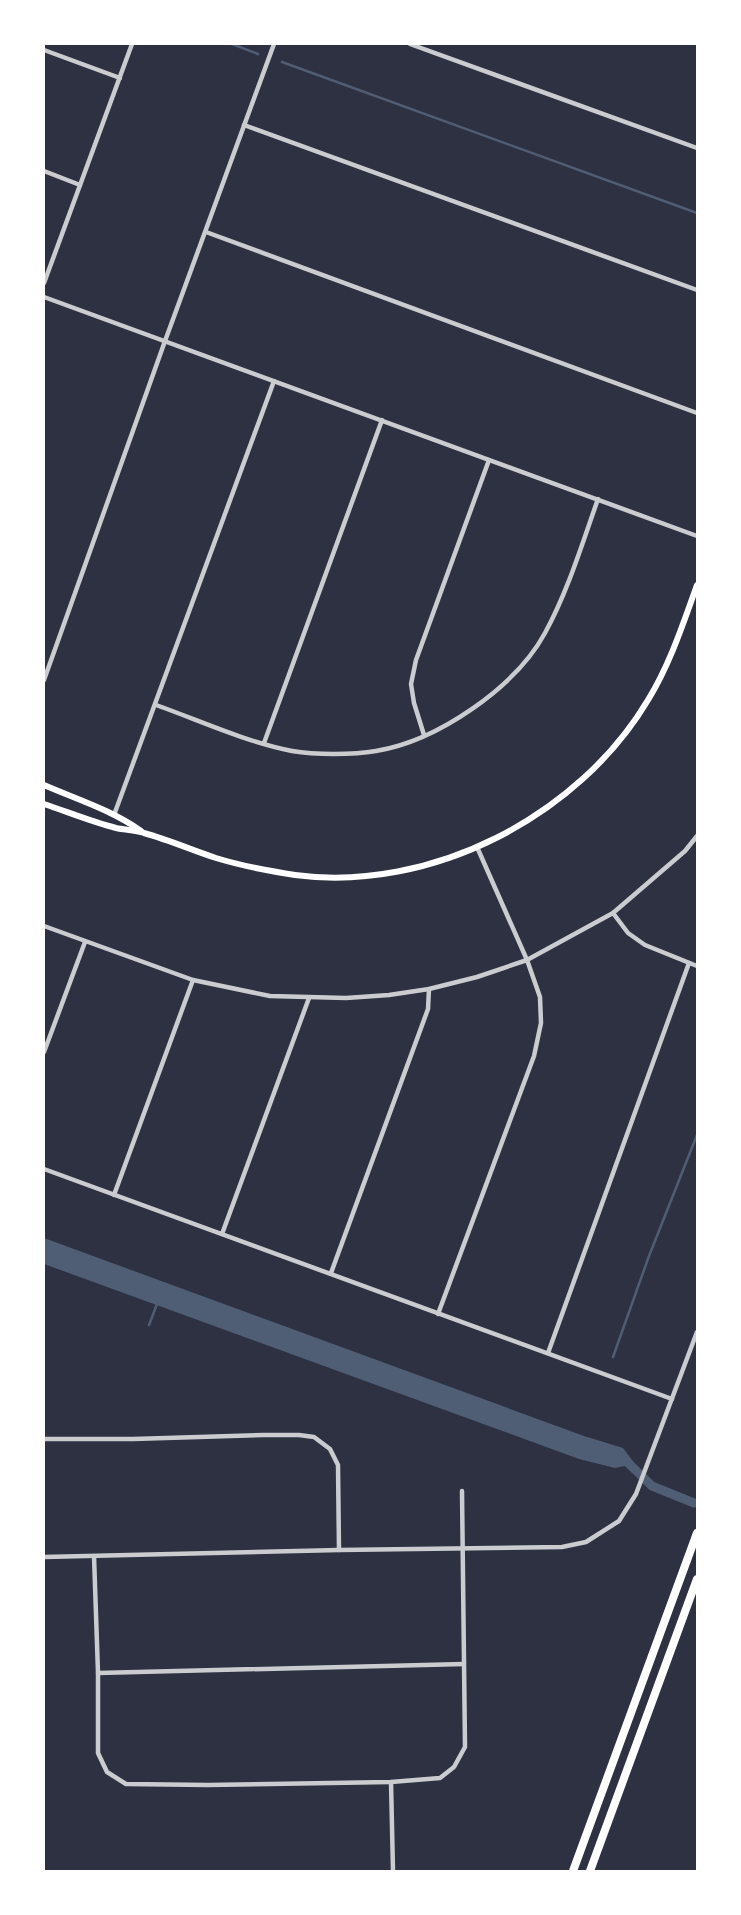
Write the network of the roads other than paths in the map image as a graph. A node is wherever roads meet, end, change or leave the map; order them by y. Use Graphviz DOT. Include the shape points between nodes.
graph roads {
  1 [pos="132,44"];
  2 [pos="274,44"];
  3 [pos="410,44"];
  4 [pos="44,50"];
  5 [pos="120,78"];
  6 [pos="244,125"];
  7 [pos="697,148"];
  8 [pos="44,171"];
  9 [pos="80,185"];
  10 [pos="206,232"];
  11 [pos="44,283"];
  12 [pos="697,290"];
  13 [pos="44,297"];
  14 [pos="165,341"];
  15 [pos="274,381"];
  16 [pos="697,413"];
  17 [pos="382,420"];
  18 [pos="489,460"];
  19 [pos="598,500"];
  20 [pos="697,536"];
  21 [pos="697,585"];
  22 [pos="44,680"];
  23 [pos="156,705"];
  24 [pos="424,735"];
  25 [pos="264,743"];
  26 [pos="44,785"];
  27 [pos="44,804"];
  28 [pos="114,815"];
  29 [pos="142,832"];
  30 [pos="697,836"];
  31 [pos="477,847"];
  32 [pos="613,913"];
  33 [pos="44,926"];
  34 [pos="85,942"];
  35 [pos="527,960"];
  36 [pos="689,963"];
  37 [pos="697,966"];
  38 [pos="193,980"];
  39 [pos="429,989"];
  40 [pos="308,998"];
  41 [pos="44,1052"];
  42 [pos="44,1170"];
  43 [pos="114,1195"];
  44 [pos="222,1234"];
  45 [pos="331,1273"];
  46 [pos="438,1314"];
  47 [pos="697,1332"];
  48 [pos="548,1353"];
  49 [pos="672,1399"];
  50 [pos="44,1439"];
  51 [pos="462,1491"];
  52 [pos="697,1533"];
  53 [pos="462,1548"];
  54 [pos="339,1550"];
  55 [pos="94,1556"];
  56 [pos="44,1557"];
  57 [pos="697,1579"];
  58 [pos="464,1664"];
  59 [pos="98,1673"];
  60 [pos="391,1782"];
  61 [pos="393,1871"];
  62 [pos="573,1871"];
  63 [pos="590,1871"];
  1 -- 5 [label="street"];
  2 -- 6 [label="street"];
  3 -- 7 [label="street"];
  4 -- 5 [label="street"];
  5 -- 9 [label="street"];
  6 -- 10 [label="street"];
  6 -- 12 [label="street"];
  8 -- 9 [label="street"];
  9 -- 11 [label="street"];
  10 -- 14 [label="street"];
  10 -- 16 [label="street"];
  13 -- 14 [label="street"];
  14 -- 15 [label="street"];
  14 -- 22 [label="street"];
  15 -- 17 [label="street"];
  15 -- 23 [label="street"];
  17 -- 18 [label="street"];
  17 -- 25 [label="street"];
  18 -- 19 [label="street"];
  18 -- 24 [label="street" via="416,660 411,684"];
  19 -- 20 [label="street"];
  19 -- 24 [label="street" via="562,599 544,635 517,671 479,705"];
  21 -- 31 [label="main road" via="661,677 626,732 569,790 510,831"];
  23 -- 25 [label="street"];
  23 -- 28 [label="street"];
  24 -- 25 [label="street" via="375,752 328,754 293,751"];
  26 -- 28 [label="main road"];
  27 -- 29 [label="main road" via="115,828"];
  28 -- 29 [label="main road"];
  29 -- 31 [label="main road" via="218,859 297,875 367,876 412,867"];
  30 -- 32 [label="street" via="685,851"];
  31 -- 35 [label="street"];
  32 -- 35 [label="street"];
  32 -- 36 [label="street" via="628,933 645,945"];
  33 -- 34 [label="street"];
  34 -- 38 [label="street"];
  34 -- 41 [label="street"];
  35 -- 39 [label="street"];
  35 -- 46 [label="street" via="540,997 541,1023 534,1056"];
  36 -- 37 [label="street"];
  36 -- 48 [label="street"];
  38 -- 40 [label="street" via="270,996"];
  38 -- 43 [label="street"];
  39 -- 40 [label="street" via="389,995"];
  39 -- 45 [label="street" via="428,1009"];
  40 -- 44 [label="street"];
  42 -- 43 [label="street"];
  43 -- 44 [label="street"];
  44 -- 45 [label="street"];
  45 -- 46 [label="street"];
  46 -- 48 [label="street"];
  47 -- 49 [label="street"];
  48 -- 49 [label="street"];
  49 -- 53 [label="street" via="636,1494 619,1521 586,1542 562,1547"];
  50 -- 54 [label="street" via="314,1437 330,1449 338,1465"];
  51 -- 53 [label="street"];
  52 -- 62 [label="highway"];
  53 -- 54 [label="street"];
  53 -- 58 [label="street"];
  54 -- 55 [label="street"];
  55 -- 56 [label="street"];
  55 -- 59 [label="street"];
  57 -- 63 [label="highway"];
  58 -- 59 [label="street"];
  58 -- 60 [label="street" via="465,1747 454,1767 440,1778"];
  59 -- 60 [label="street" via="98,1754 107,1772 126,1784"];
  60 -- 61 [label="street"];
}
